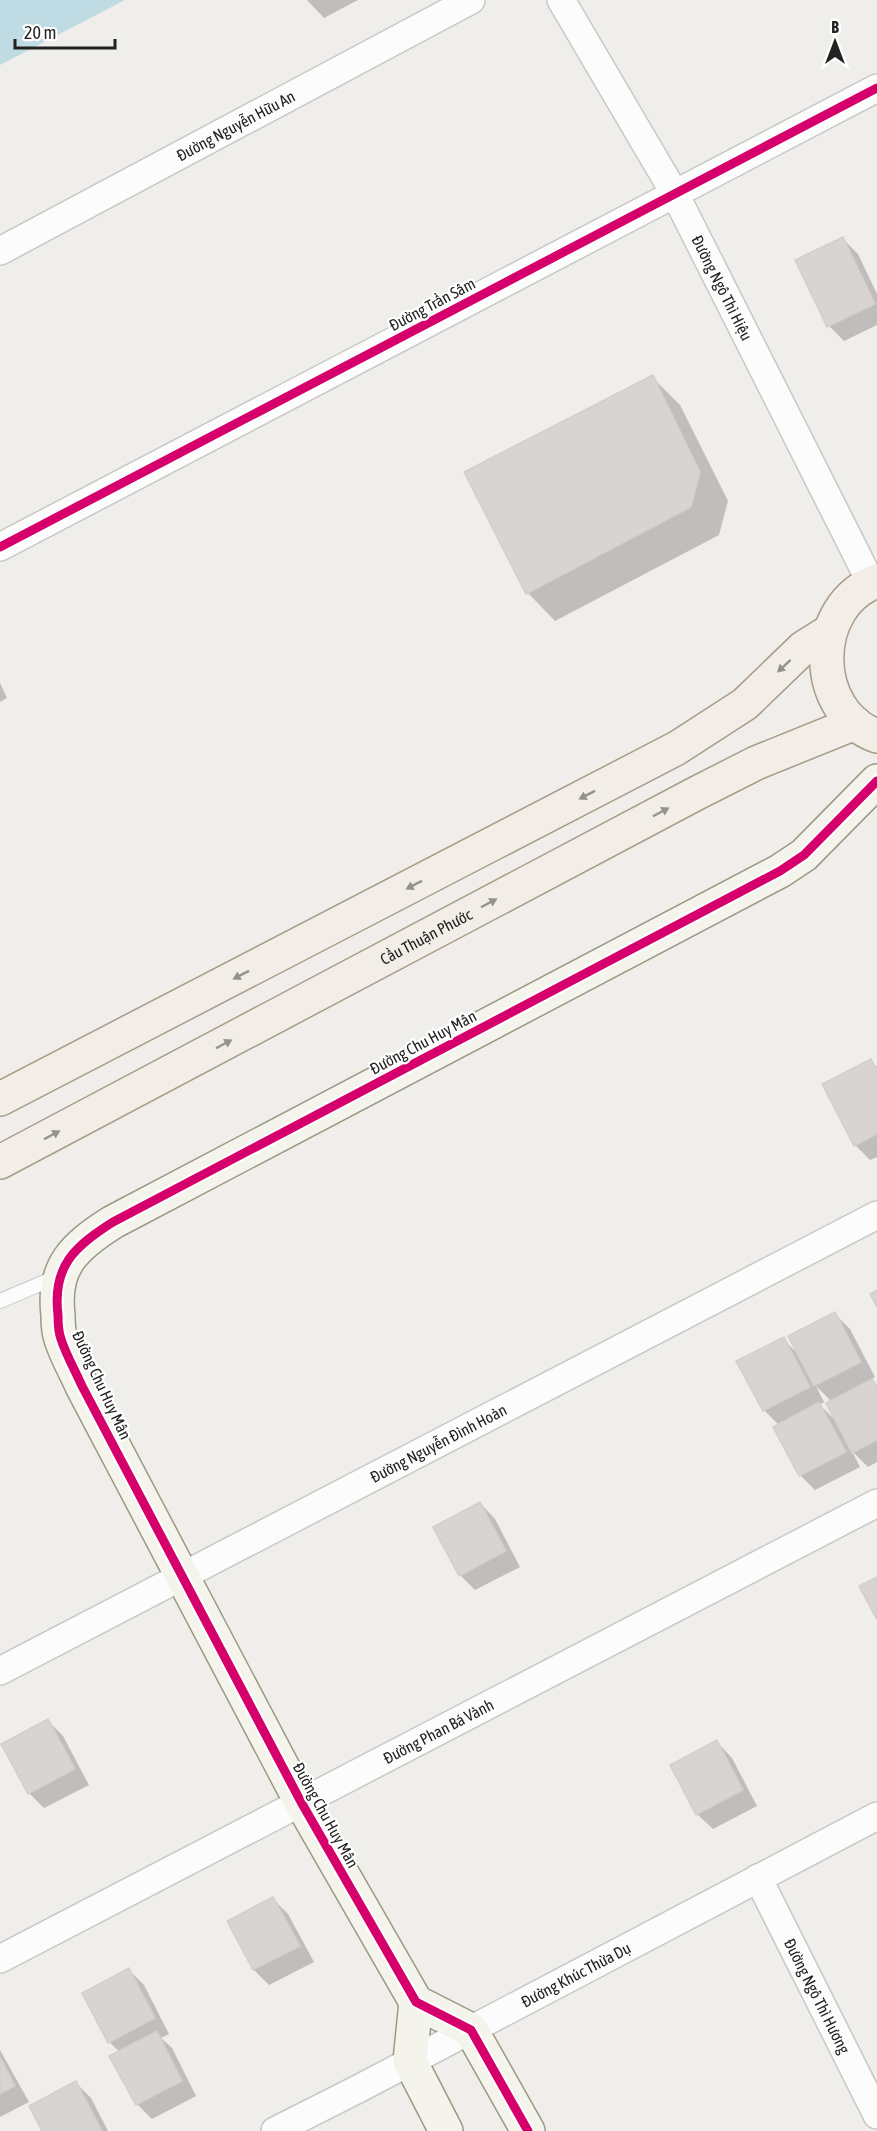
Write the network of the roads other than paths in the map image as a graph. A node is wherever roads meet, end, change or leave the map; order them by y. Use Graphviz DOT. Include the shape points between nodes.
graph roads {
  1 [pos="471,0"];
  2 [pos="561,0"];
  3 [pos="877,88"];
  4 [pos="675,194"];
  5 [pos="0,251"];
  6 [pos="0,547"];
  7 [pos="874,582"];
  8 [pos="830,631"];
  9 [pos="866,730"];
  10 [pos="877,781"];
  11 [pos="0,1099"];
  12 [pos="0,1162"];
  13 [pos="877,1215"];
  14 [pos="59,1276"];
  15 [pos="0,1301"];
  16 [pos="877,1503"];
  17 [pos="183,1576"];
  18 [pos="0,1671"];
  19 [pos="301,1802"];
  20 [pos="877,1816"];
  21 [pos="758,1878"];
  22 [pos="0,1959"];
  23 [pos="417,2002"];
  24 [pos="471,2030"];
  25 [pos="410,2061"];
  26 [pos="877,2115"];
  27 [pos="275,2131"];
  28 [pos="446,2131"];
  29 [pos="528,2131"];
  1 -- 5 [label="street, Đường Nguyễn Hữu An"];
  2 -- 4 [label="street, Đường Ngô Thì Hiệu"];
  3 -- 4 [label="street, Đường Trần Sâm"];
  4 -- 6 [label="street, Đường Trần Sâm"];
  4 -- 7 [label="street, Đường Ngô Thì Hiệu"];
  7 -- 8 [label="main road" via="846,604"];
  8 -- 9 [label="main road" via="825,656 828,681 839,704"];
  8 -- 11 [label="main road, one-way" via="803,648 745,704 677,748"];
  12 -- 9 [label="main road, Cầu Thuận Phước, one-way" via="756,763"];
  10 -- 14 [label="street, Đường Chu Huy Mân" via="804,855 780,871 113,1222 72,1254"];
  13 -- 17 [label="street, Đường Nguyễn Đình Hoàn"];
  14 -- 15 [label="lane"];
  14 -- 17 [label="street, Đường Chu Huy Mân" via="56,1306 60,1338"];
  16 -- 19 [label="street, Đường Phan Bá Vành"];
  17 -- 18 [label="street, Đường Nguyễn Đình Hoàn"];
  17 -- 19 [label="street, Đường Chu Huy Mân"];
  19 -- 22 [label="street, Đường Phan Bá Vành"];
  19 -- 23 [label="street, Đường Chu Huy Mân"];
  20 -- 21 [label="street, Đường Khúc Thừa Dụ"];
  21 -- 24 [label="street, Đường Khúc Thừa Dụ"];
  21 -- 26 [label="street, Đường Ngô Thì Hương"];
  23 -- 24 [label="street"];
  23 -- 25 [label="street"];
  24 -- 25 [label="street, Đường Khúc Thừa Dụ"];
  24 -- 29 [label="street"];
  25 -- 27 [label="street, Đường Khúc Thừa Dụ"];
  25 -- 28 [label="street"];
}
